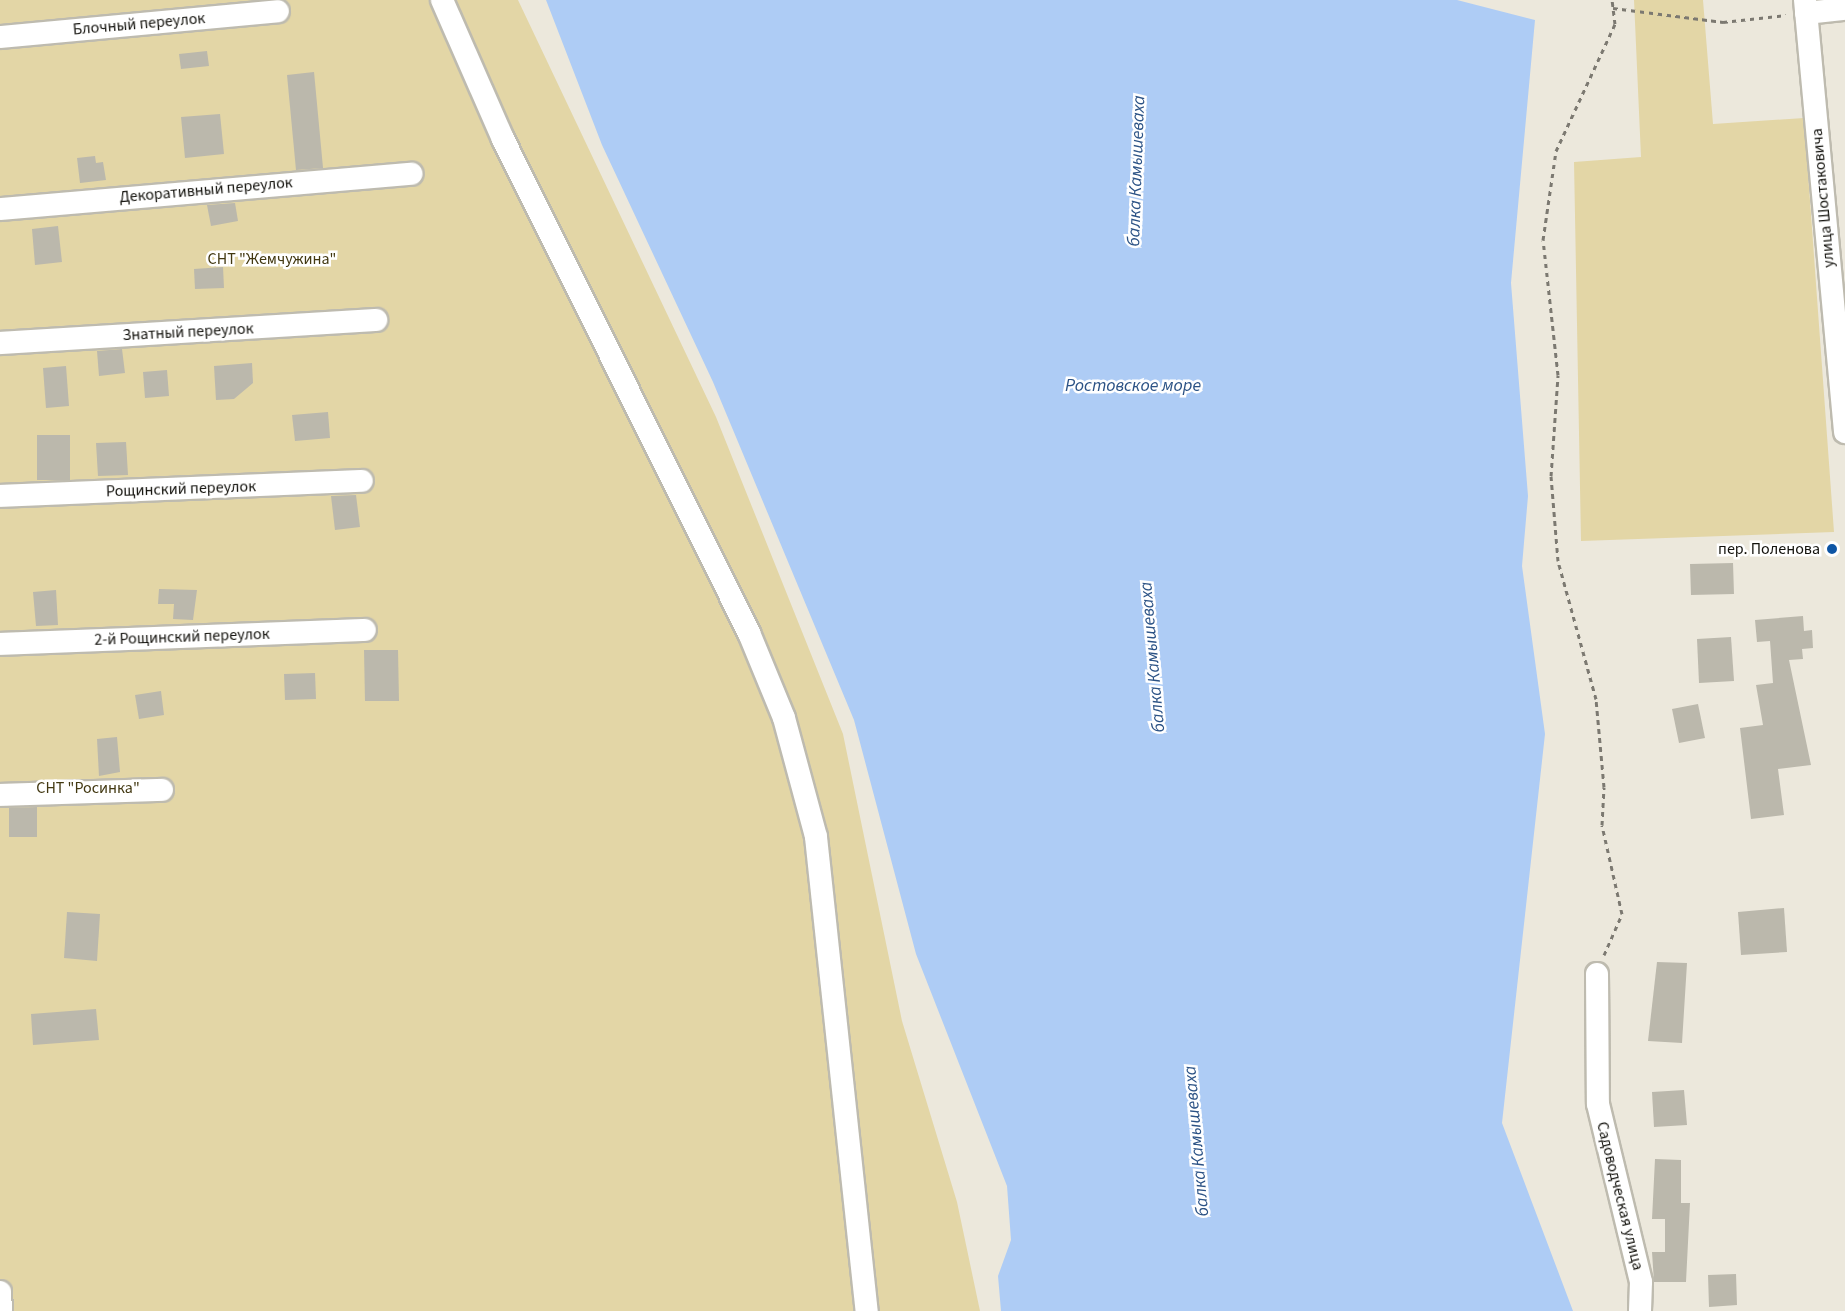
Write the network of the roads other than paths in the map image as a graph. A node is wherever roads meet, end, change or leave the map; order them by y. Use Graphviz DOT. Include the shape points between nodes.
graph roads {
  1 [pos="442,0"];
  2 [pos="1805,6"];
  3 [pos="1845,9"];
  4 [pos="278,11"];
  5 [pos="0,37"];
  6 [pos="412,174"];
  7 [pos="0,209"];
  8 [pos="1835,210"];
  9 [pos="376,320"];
  10 [pos="0,343"];
  11 [pos="1844,417"];
  12 [pos="362,481"];
  13 [pos="0,496"];
  14 [pos="365,630"];
  15 [pos="0,644"];
  16 [pos="162,790"];
  17 [pos="0,795"];
  18 [pos="1597,974"];
  19 [pos="0,1292"];
  20 [pos="1,1311"];
  21 [pos="867,1311"];
  22 [pos="1640,1311"];
  1 -- 21 [label="street" via="503,139 749,633 784,718 816,837"];
  2 -- 3 [label="street"];
  2 -- 8 [label="street, улица Шостаковича"];
  4 -- 5 [label="street, Блочный переулок"];
  6 -- 7 [label="street, Декоративный переулок"];
  8 -- 11 [label="street, улица Шостаковича"];
  9 -- 10 [label="street, Знатный переулок"];
  12 -- 13 [label="street, Рощинский переулок"];
  14 -- 15 [label="street, 2-й Рощинский переулок"];
  16 -- 17 [label="street"];
  18 -- 22 [label="street, Садоводческая улица" via="1598,1104 1641,1282"];
  19 -- 20 [label="street"];
}
